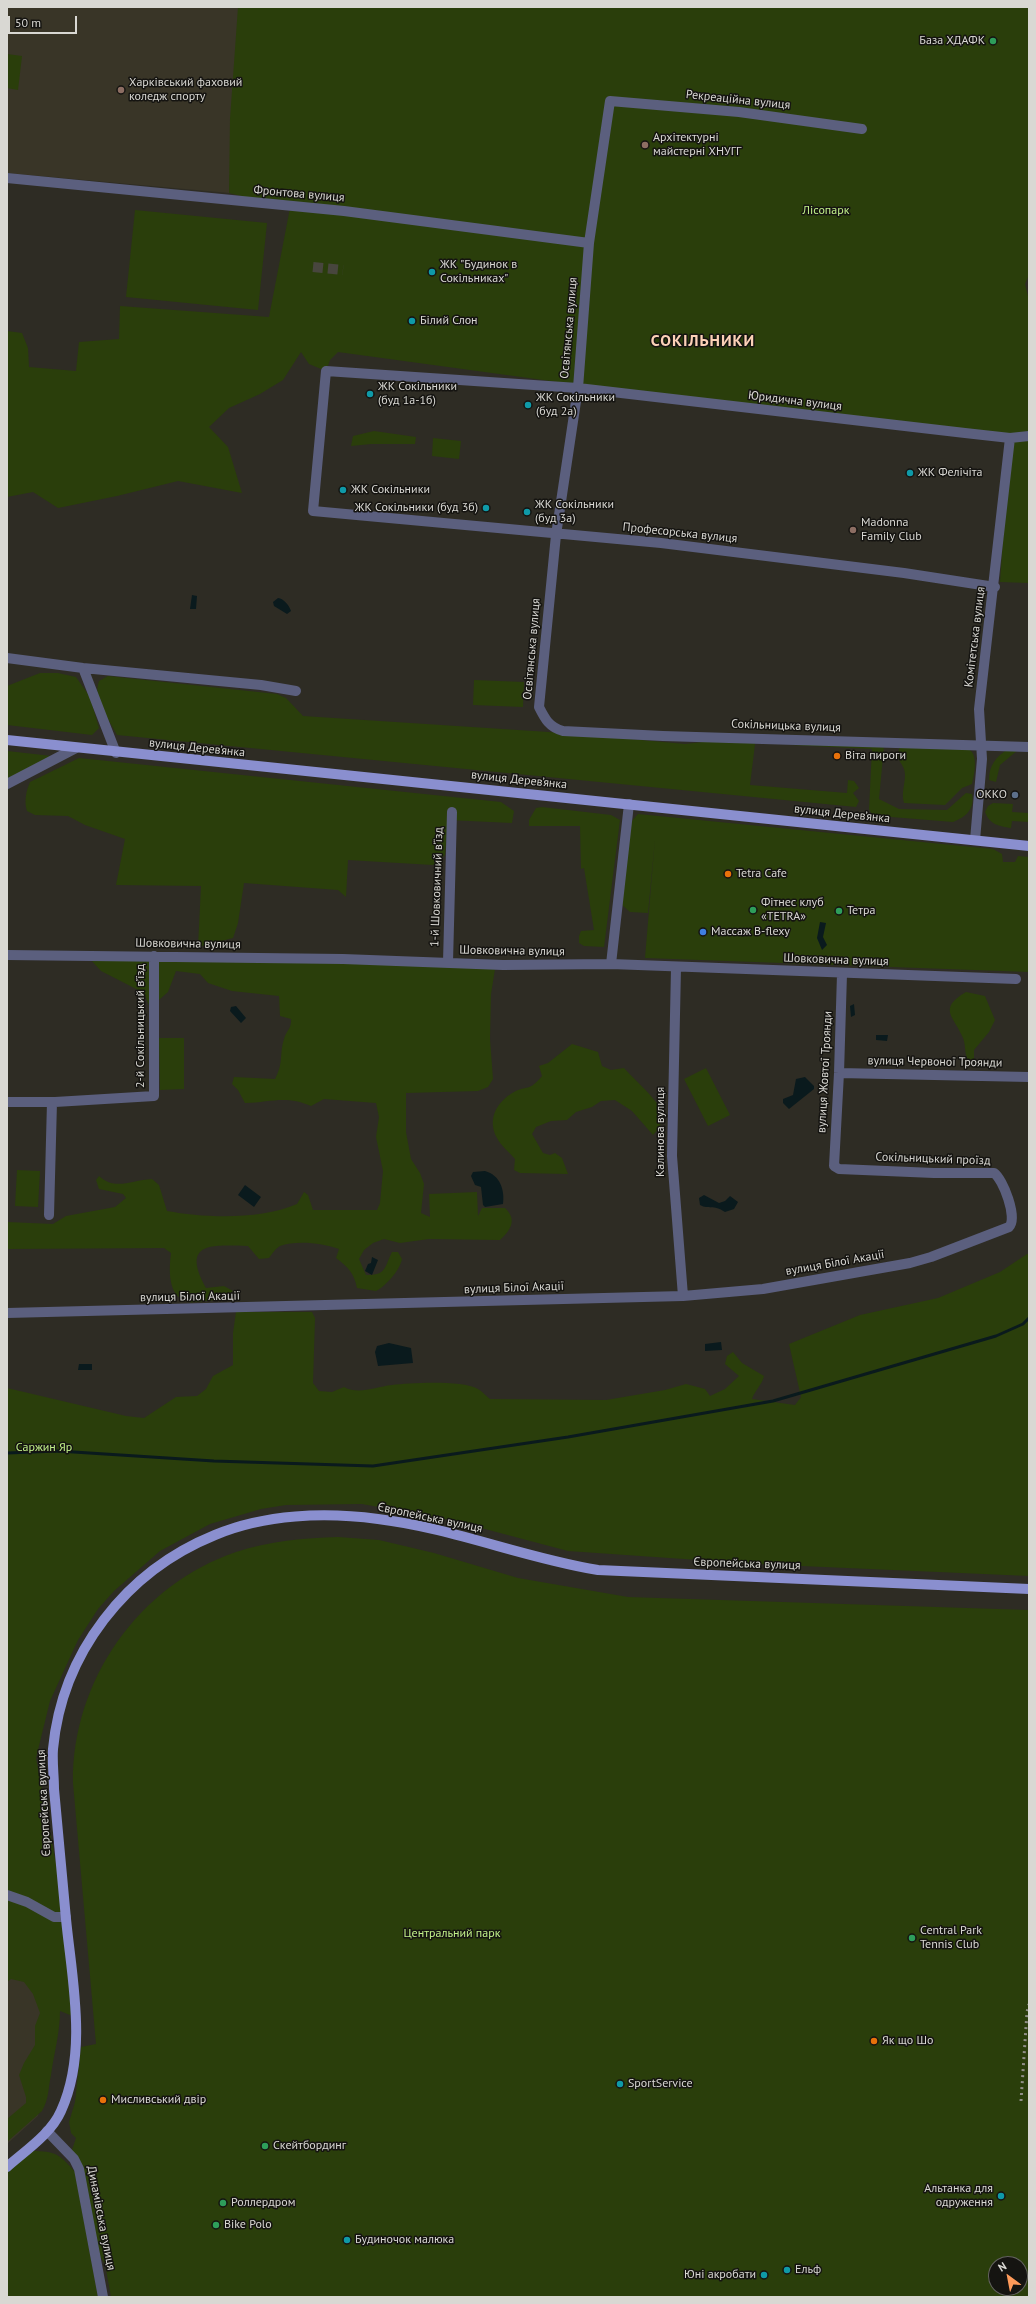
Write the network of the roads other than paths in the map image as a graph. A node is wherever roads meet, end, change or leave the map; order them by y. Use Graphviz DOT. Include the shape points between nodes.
graph roads {
  1 [pos="610,102"];
  2 [pos="862,129"];
  3 [pos="7,178"];
  4 [pos="589,243"];
  5 [pos="578,388"];
  6 [pos="1029,436"];
  7 [pos="1010,438"];
  8 [pos="313,511"];
  9 [pos="556,535"];
  10 [pos="994,587"];
  11 [pos="7,658"];
  12 [pos="83,668"];
  13 [pos="296,691"];
  14 [pos="546,722"];
  15 [pos="7,740"];
  16 [pos="982,746"];
  17 [pos="1029,746"];
  18 [pos="76,748"];
  19 [pos="116,753"];
  20 [pos="7,784"];
  21 [pos="629,804"];
  22 [pos="452,812"];
  23 [pos="974,840"];
  24 [pos="1029,846"];
  25 [pos="7,955"];
  26 [pos="154,956"];
  27 [pos="448,962"];
  28 [pos="611,964"];
  29 [pos="676,968"];
  30 [pos="842,974"];
  31 [pos="1016,979"];
  32 [pos="839,1072"];
  33 [pos="1029,1077"];
  34 [pos="7,1102"];
  35 [pos="52,1102"];
  36 [pos="839,1169"];
  37 [pos="49,1215"];
  38 [pos="1012,1224"];
  39 [pos="683,1296"];
  40 [pos="7,1313"];
  41 [pos="1029,1589"];
  42 [pos="7,1894"];
  43 [pos="66,1917"];
  44 [pos="47,2131"];
  45 [pos="7,2167"];
  46 [pos="103,2297"];
  1 -- 2 [label="street, Рекреаційна вулиця" via="739,112"];
  1 -- 4 [label="street, Освітянська вулиця"];
  3 -- 4 [label="street, Фронтова вулиця" via="344,211"];
  4 -- 5 [label="street, Освітянська вулиця"];
  5 -- 7 [label="street, Юридична вулиця"];
  5 -- 8 [label="street, Юридична вулиця" via="326,370"];
  5 -- 9 [label="street, Освітянська вулиця"];
  6 -- 7 [label="street, Юридична вулиця"];
  7 -- 10 [label="street, Комітетська вулиця"];
  8 -- 9 [label="street, Професорська вулиця"];
  9 -- 10 [label="street, Професорська вулиця" via="661,543"];
  9 -- 14 [label="street, Освітянська вулиця" via="539,707"];
  10 -- 16 [label="street, Комітетська вулиця" via="979,709"];
  11 -- 12 [label="street"];
  12 -- 13 [label="street" via="261,685"];
  12 -- 19 [label="street"];
  14 -- 16 [label="street, Сокільницька вулиця" via="563,731"];
  15 -- 18 [label="main road, вулиця Дерев’янка"];
  16 -- 17 [label="street, Сокільницька вулиця"];
  16 -- 23 [label="street, Комітетська вулиця"];
  18 -- 19 [label="main road, вулиця Дерев’янка"];
  18 -- 20 [label="street"];
  19 -- 21 [label="main road, вулиця Дерев’янка"];
  21 -- 23 [label="main road, вулиця Дерев’янка"];
  21 -- 28 [label="street"];
  22 -- 27 [label="street, 1-й Шовковичний в’їзд"];
  23 -- 24 [label="main road, вулиця Дерев’янка"];
  25 -- 26 [label="street, Шовковична вулиця"];
  26 -- 27 [label="street, Шовковична вулиця"];
  26 -- 35 [label="street, 2-й Сокільницький в’їзд" via="154,1096"];
  27 -- 28 [label="street, Шовковична вулиця" via="503,965"];
  28 -- 29 [label="street, Шовковична вулиця"];
  29 -- 30 [label="street, Шовковична вулиця"];
  29 -- 39 [label="street, Калинова вулиця" via="672,1156"];
  30 -- 31 [label="street, Шовковична вулиця"];
  30 -- 32 [label="street, вулиця Жовтої Троянди"];
  32 -- 33 [label="street, вулиця Червоної Троянди"];
  32 -- 36 [label="street, вулиця Жовтої Троянди" via="833,1161"];
  34 -- 35 [label="street"];
  35 -- 37 [label="street"];
  36 -- 38 [label="street, Сокільницький проїзд" via="994,1173 1002,1182 1013,1218"];
  38 -- 39 [label="street, вулиця Білої Акації" via="1006,1229 910,1263 763,1289"];
  39 -- 40 [label="street, вулиця Білої Акації"];
  41 -- 43 [label="main road, Європейська вулиця" via="598,1570 404,1523 357,1517 309,1516 278,1519 216,1534 161,1564 113,1606 82,1653 63,1695 53,1751"];
  42 -- 43 [label="street" via="54,1918"];
  43 -- 44 [label="main road, Європейська вулиця" via="75,2017 75,2053 62,2110"];
  44 -- 45 [label="main road, Європейська вулиця"];
  44 -- 46 [label="street, Динамівська вулиця" via="74,2159 79,2169"];
}
